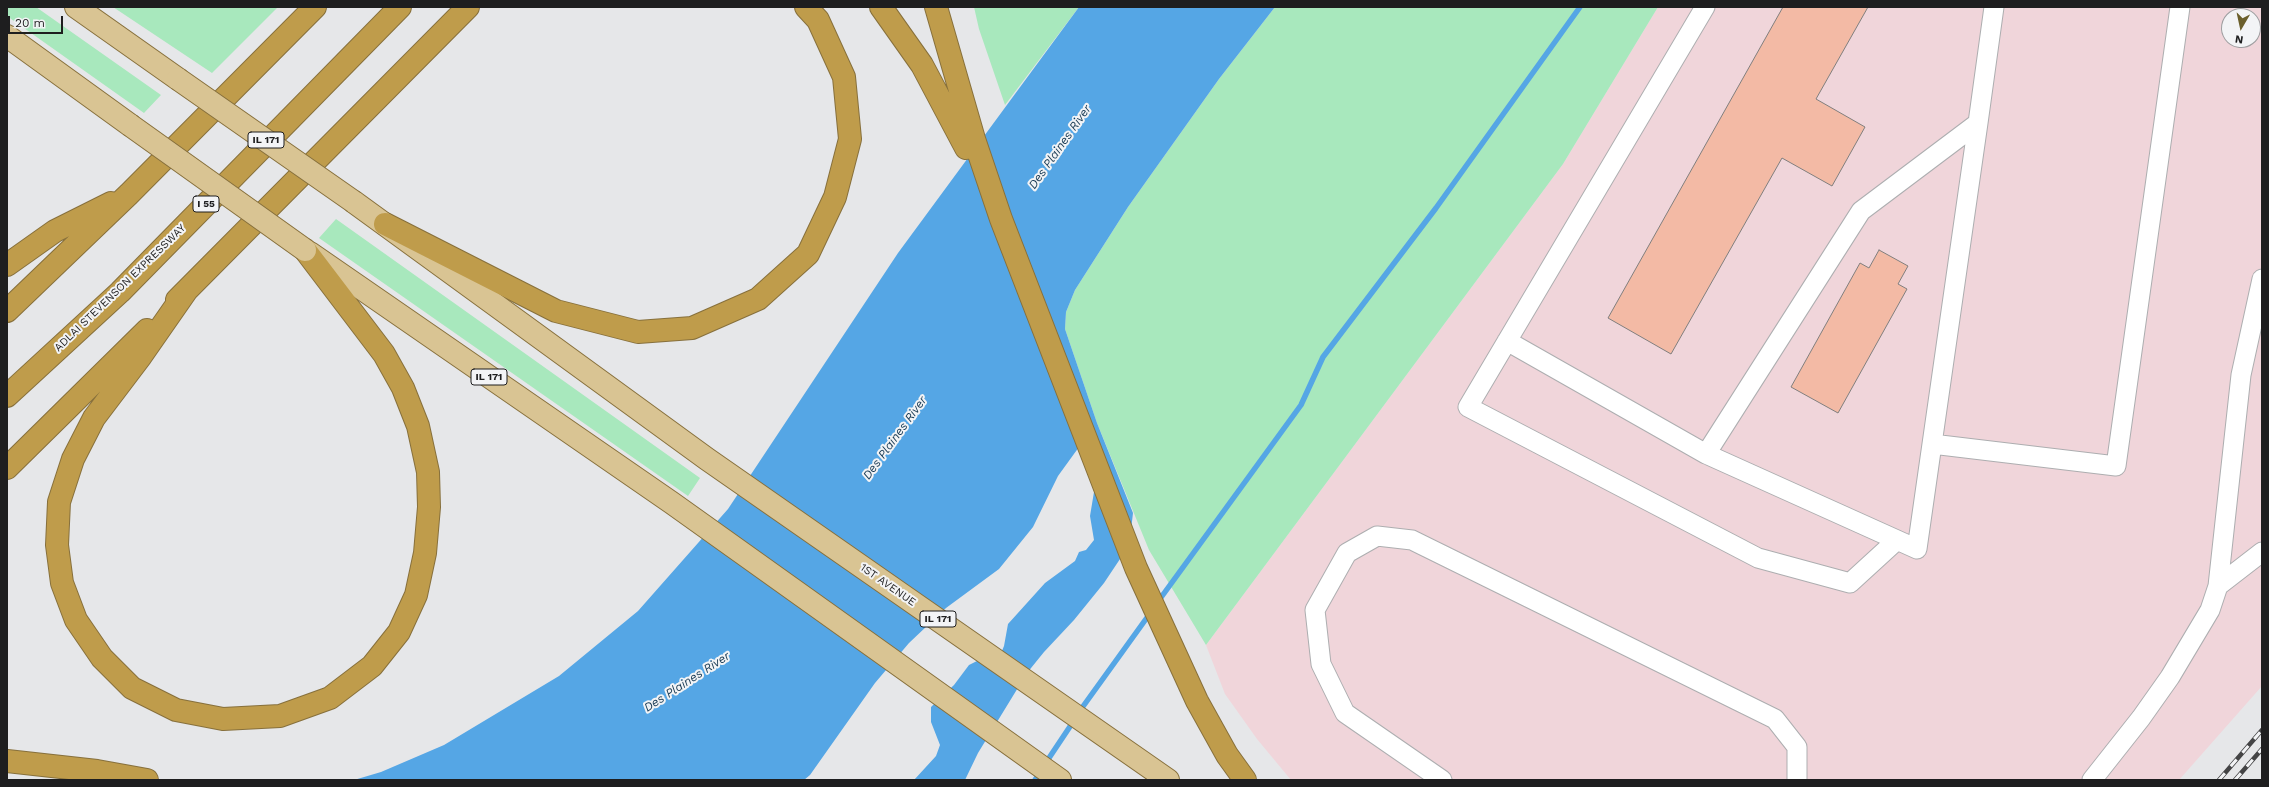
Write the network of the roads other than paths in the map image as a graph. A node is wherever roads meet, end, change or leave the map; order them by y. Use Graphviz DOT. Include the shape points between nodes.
graph roads {
  1 [pos="76,7"];
  2 [pos="314,7"];
  3 [pos="400,7"];
  4 [pos="468,7"];
  5 [pos="475,7"];
  6 [pos="806,7"];
  7 [pos="881,7"];
  8 [pos="936,7"];
  9 [pos="1706,7"];
  10 [pos="1994,7"];
  11 [pos="2180,7"];
  12 [pos="7,36"];
  13 [pos="438,38"];
  14 [pos="1978,123"];
  15 [pos="128,194"];
  16 [pos="1001,219"];
  17 [pos="385,224"];
  18 [pos="305,250"];
  19 [pos="7,265"];
  20 [pos="2262,279"];
  21 [pos="187,290"];
  22 [pos="7,311"];
  23 [pos="1507,341"];
  24 [pos="7,396"];
  25 [pos="1932,444"];
  26 [pos="1706,454"];
  27 [pos="7,468"];
  28 [pos="1897,540"];
  29 [pos="2262,552"];
  30 [pos="2218,586"];
  31 [pos="7,761"];
  32 [pos="147,780"];
  33 [pos="1060,780"];
  34 [pos="1168,780"];
  35 [pos="1244,780"];
  36 [pos="1442,780"];
  37 [pos="1797,780"];
  38 [pos="2092,780"];
  1 -- 17 [label="main road, IL 171, bridge"];
  2 -- 15 [label="highway"];
  3 -- 24 [label="highway, ADLAI STEVENSON EXPRESSWAY / I 55" via="120,292"];
  4 -- 13 [label="highway"];
  5 -- 13 [label="highway"];
  6 -- 17 [label="highway" via="818,20 844,77 850,139 835,197 808,254 758,299 692,328 638,332 556,311"];
  7 -- 16 [label="highway" via="922,65"];
  8 -- 16 [label="highway" via="974,140"];
  9 -- 23 [label="lane"];
  10 -- 14 [label="lane"];
  11 -- 25 [label="lane" via="2116,466"];
  12 -- 18 [label="main road, IL 171, bridge"];
  13 -- 21 [label="highway"];
  14 -- 25 [label="lane"];
  14 -- 26 [label="lane" via="1861,211"];
  15 -- 19 [label="highway" via="55,231"];
  15 -- 22 [label="highway"];
  16 -- 35 [label="highway" via="1136,568 1198,701 1227,755"];
  17 -- 34 [label="main road, 1ST AVENUE / IL 171" via="707,459"];
  18 -- 21 [label="highway" via="384,354 403,388 418,426 428,472 429,507 426,553 417,588 399,632 372,666 330,698 280,716 223,720 176,710 132,688 102,658 76,620 62,583 57,545 59,502 73,459 94,418"];
  18 -- 33 [label="main road, IL 171" via="672,503"];
  20 -- 30 [label="lane" via="2241,375"];
  21 -- 27 [label="highway"];
  23 -- 26 [label="lane"];
  23 -- 28 [label="lane" via="1468,407 1758,558 1850,583"];
  25 -- 28 [label="lane" via="1917,549"];
  26 -- 28 [label="lane"];
  29 -- 30 [label="lane"];
  30 -- 38 [label="lane" via="2210,610 2170,677"];
  31 -- 32 [label="highway" via="98,771"];
  36 -- 37 [label="lane" via="1345,712 1321,664 1315,610 1346,553 1377,536 1412,540 1775,719 1797,747"];
}
